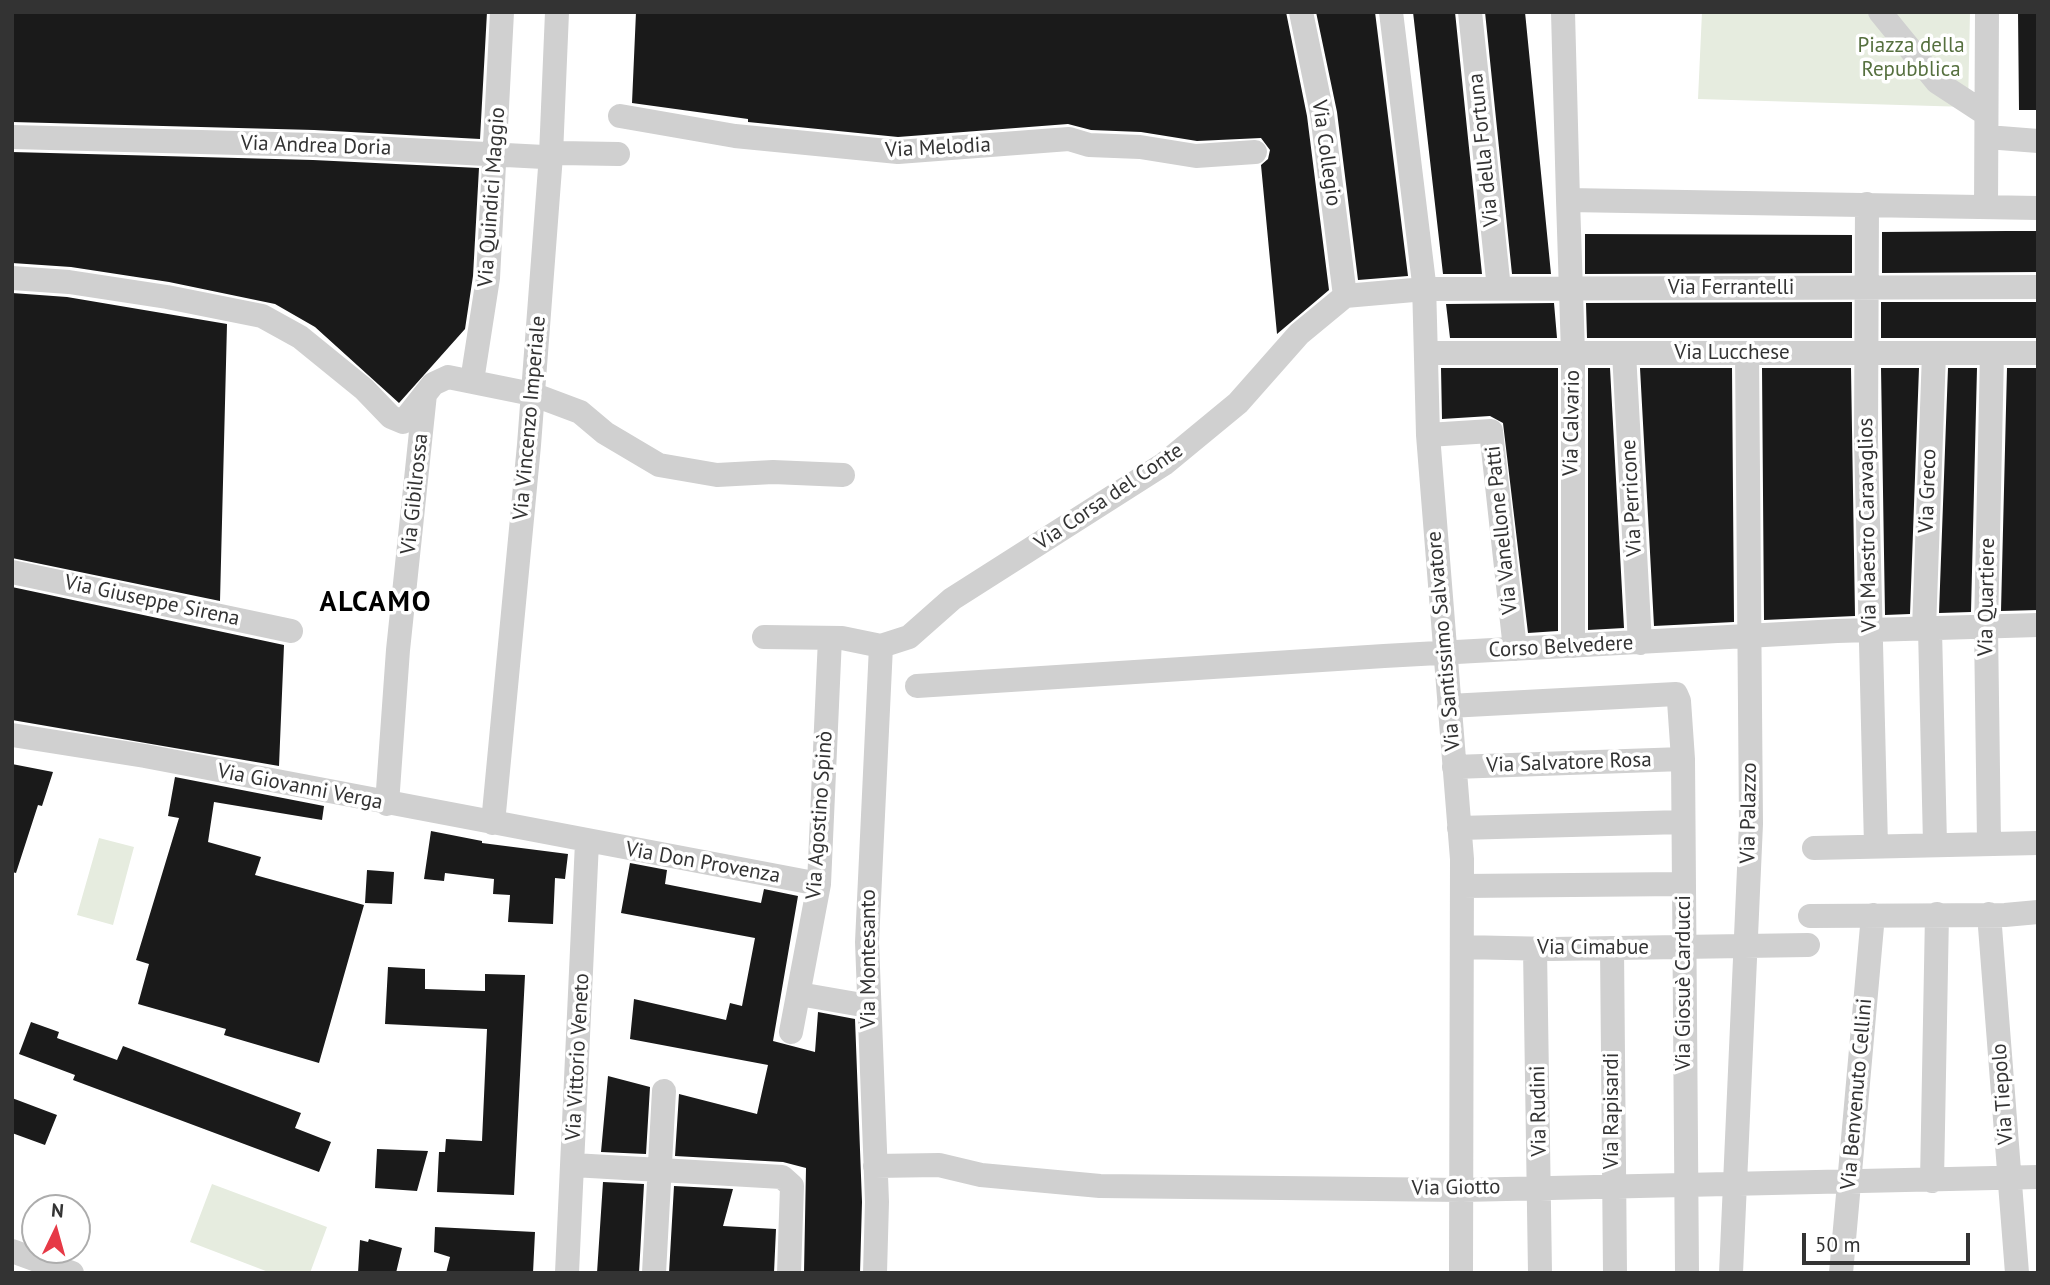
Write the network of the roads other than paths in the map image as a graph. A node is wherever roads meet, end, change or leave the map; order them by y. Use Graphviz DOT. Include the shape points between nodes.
graph roads {
  1 [pos="502,12"];
  2 [pos="557,12"];
  3 [pos="1301,12"];
  4 [pos="1391,12"];
  5 [pos="1470,12"];
  6 [pos="1563,12"];
  7 [pos="1880,12"];
  8 [pos="1987,12"];
  9 [pos="620,116"];
  10 [pos="1987,126"];
  11 [pos="12,137"];
  12 [pos="2038,141"];
  13 [pos="1255,152"];
  14 [pos="618,154"];
  15 [pos="496,155"];
  16 [pos="551,155"];
  17 [pos="1568,200"];
  18 [pos="1867,204"];
  19 [pos="1986,206"];
  20 [pos="2038,208"];
  21 [pos="12,278"];
  22 [pos="2038,287"];
  23 [pos="1866,288"];
  24 [pos="1424,289"];
  25 [pos="1499,289"];
  26 [pos="1572,289"];
  27 [pos="1345,296"];
  28 [pos="1426,353"];
  29 [pos="1573,353"];
  30 [pos="1624,353"];
  31 [pos="1747,353"];
  32 [pos="1866,353"];
  33 [pos="1934,353"];
  34 [pos="1992,353"];
  35 [pos="2038,353"];
  36 [pos="472,381"];
  37 [pos="425,393"];
  38 [pos="532,394"];
  39 [pos="1428,435"];
  40 [pos="843,475"];
  41 [pos="12,572"];
  42 [pos="2038,625"];
  43 [pos="1986,627"];
  44 [pos="1927,629"];
  45 [pos="291,631"];
  46 [pos="1870,631"];
  47 [pos="1748,636"];
  48 [pos="764,637"];
  49 [pos="830,638"];
  50 [pos="1640,643"];
  51 [pos="881,646"];
  52 [pos="1573,646"];
  53 [pos="1515,649"];
  54 [pos="1444,653"];
  55 [pos="916,686"];
  56 [pos="1449,706"];
  57 [pos="12,735"];
  58 [pos="1683,759"];
  59 [pos="1454,767"];
  60 [pos="387,804"];
  61 [pos="1684,822"];
  62 [pos="493,823"];
  63 [pos="1459,828"];
  64 [pos="587,842"];
  65 [pos="1989,842"];
  66 [pos="2038,843"];
  67 [pos="1935,844"];
  68 [pos="1876,846"];
  69 [pos="1814,848"];
  70 [pos="820,884"];
  71 [pos="1683,884"];
  72 [pos="1462,886"];
  73 [pos="2038,912"];
  74 [pos="1937,914"];
  75 [pos="1873,915"];
  76 [pos="1989,915"];
  77 [pos="1810,916"];
  78 [pos="1808,945"];
  79 [pos="1744,946"];
  80 [pos="1462,947"];
  81 [pos="1684,947"];
  82 [pos="1612,948"];
  83 [pos="1535,949"];
  84 [pos="799,994"];
  85 [pos="868,1006"];
  86 [pos="791,1032"];
  87 [pos="664,1091"];
  88 [pos="573,1165"];
  89 [pos="875,1166"];
  90 [pos="660,1171"];
  91 [pos="2038,1177"];
  92 [pos="2010,1178"];
  93 [pos="1735,1181"];
  94 [pos="1849,1181"];
  95 [pos="1932,1181"];
  96 [pos="1688,1182"];
  97 [pos="1612,1184"];
  98 [pos="1540,1186"];
  99 [pos="1462,1189"];
  100 [pos="12,1251"];
  101 [pos="72,1273"];
  102 [pos="567,1273"];
  103 [pos="654,1273"];
  104 [pos="789,1273"];
  105 [pos="875,1273"];
  106 [pos="1461,1273"];
  107 [pos="1540,1273"];
  108 [pos="1615,1273"];
  109 [pos="1687,1273"];
  110 [pos="1731,1273"];
  111 [pos="1841,1273"];
  112 [pos="2017,1273"];
  1 -- 15 [label="street, Via Quindici Maggio"];
  2 -- 16 [label="street, Via Vincenzo Imperiale"];
  3 -- 27 [label="street, Via Collegio" via="1322,114"];
  4 -- 24 [label="street, Via Santissimo Salvatore"];
  5 -- 25 [label="street, Via della Fortuna"];
  6 -- 17 [label="street"];
  7 -- 10 [label="street" via="1937,82"];
  8 -- 10 [label="street"];
  9 -- 13 [label="street, Via Melodia" via="736,136 898,152 1069,139 1196,156"];
  10 -- 12 [label="street"];
  10 -- 19 [label="street"];
  11 -- 15 [label="street, Via Andrea Doria"];
  14 -- 16 [label="street, Via Andrea Doria"];
  15 -- 16 [label="street, Via Andrea Doria"];
  15 -- 36 [label="street, Via Quindici Maggio" via="488,278"];
  16 -- 38 [label="street, Via Vincenzo Imperiale"];
  17 -- 18 [label="street"];
  17 -- 26 [label="street, Via Calvario"];
  18 -- 19 [label="street"];
  18 -- 23 [label="street, Via Maestro Caravaglios"];
  19 -- 20 [label="street"];
  21 -- 37 [label="street" via="155,295 262,316 300,337 403,422"];
  22 -- 23 [label="street, Via Ferrantelli"];
  23 -- 26 [label="street, Via Ferrantelli"];
  23 -- 32 [label="street, Via Maestro Caravaglios"];
  24 -- 25 [label="street, Via Ferrantelli"];
  24 -- 27 [label="street"];
  24 -- 28 [label="street, Via Santissimo Salvatore"];
  25 -- 26 [label="street, Via Ferrantelli"];
  26 -- 29 [label="street, Via Calvario"];
  27 -- 51 [label="street, Via Corsa del Conte" via="1299,334 1238,403 1164,464 952,600 909,637"];
  28 -- 29 [label="street, Via Lucchese"];
  28 -- 39 [label="street, Via Santissimo Salvatore"];
  29 -- 30 [label="street, Via Lucchese"];
  29 -- 52 [label="street, Via Calvario"];
  30 -- 31 [label="street, Via Lucchese"];
  30 -- 50 [label="street, Via Perricone"];
  31 -- 32 [label="street, Via Lucchese"];
  31 -- 47 [label="street, Via Palazzo"];
  32 -- 33 [label="street, Via Lucchese"];
  32 -- 46 [label="street, Via Maestro Caravaglios"];
  33 -- 34 [label="street, Via Lucchese"];
  33 -- 44 [label="street, Via Greco"];
  34 -- 35 [label="street, Via Lucchese"];
  34 -- 43 [label="street, Via Quartiere"];
  36 -- 37 [label="street" via="448,377"];
  36 -- 38 [label="street"];
  37 -- 60 [label="street, Via Gibilrossa"];
  38 -- 40 [label="street" via="580,412 605,433 659,465 717,475"];
  38 -- 62 [label="street, Via Vincenzo Imperiale"];
  39 -- 53 [label="street, Via Vanellone Patti" via="1491,431"];
  39 -- 54 [label="street, Via Santissimo Salvatore"];
  41 -- 45 [label="street, Via Giuseppe Sirena"];
  42 -- 43 [label="street, Corso Belvedere"];
  43 -- 44 [label="street, Corso Belvedere"];
  43 -- 65 [label="street, Via Quartiere"];
  44 -- 46 [label="street, Corso Belvedere"];
  44 -- 67 [label="street, Via Greco"];
  46 -- 47 [label="street, Corso Belvedere"];
  46 -- 68 [label="street, Via Maestro Caravaglios"];
  47 -- 50 [label="street, Corso Belvedere"];
  47 -- 79 [label="street, Via Palazzo" via="1751,824"];
  48 -- 49 [label="street"];
  49 -- 51 [label="street"];
  49 -- 70 [label="street, Via Agostino Spinò"];
  50 -- 52 [label="street, Corso Belvedere"];
  51 -- 85 [label="street, Via Montesanto" via="869,843"];
  52 -- 53 [label="street, Corso Belvedere"];
  53 -- 54 [label="street, Corso Belvedere"];
  54 -- 55 [label="street, Corso Belvedere"];
  54 -- 56 [label="street, Via Santissimo Salvatore"];
  56 -- 58 [label="street, Via Giosuè Carducci" via="1676,694"];
  56 -- 59 [label="street, Via Santissimo Salvatore"];
  57 -- 60 [label="street, Via Giovanni Verga"];
  58 -- 59 [label="street, Via Salvatore Rosa"];
  58 -- 61 [label="street, Via Giosuè Carducci"];
  59 -- 63 [label="street, Via Santissimo Salvatore"];
  60 -- 62 [label="street, Via Giovanni Verga"];
  61 -- 63 [label="street"];
  61 -- 71 [label="street, Via Giosuè Carducci"];
  62 -- 64 [label="street, Via Giovanni Verga"];
  63 -- 72 [label="street, Via Santissimo Salvatore"];
  64 -- 70 [label="street, Via Don Provenza"];
  64 -- 88 [label="street, Via Vittorio Veneto"];
  65 -- 66 [label="street"];
  65 -- 67 [label="street"];
  67 -- 68 [label="street"];
  68 -- 69 [label="street"];
  70 -- 84 [label="street, Via Agostino Spinò"];
  71 -- 72 [label="street"];
  71 -- 81 [label="street, Via Giosuè Carducci"];
  72 -- 80 [label="street, Via Santissimo Salvatore"];
  73 -- 76 [label="street"];
  74 -- 75 [label="street"];
  74 -- 76 [label="street"];
  74 -- 95 [label="street"];
  75 -- 77 [label="street"];
  75 -- 94 [label="street, Via Benvenuto Cellini"];
  76 -- 92 [label="street, Via Tiepolo"];
  78 -- 79 [label="street, Via Cimabue"];
  79 -- 81 [label="street, Via Cimabue"];
  79 -- 93 [label="street, Via Palazzo"];
  80 -- 83 [label="street, Via Cimabue"];
  80 -- 99 [label="street, Via Santissimo Salvatore"];
  81 -- 82 [label="street, Via Cimabue"];
  81 -- 96 [label="street, Via Giosuè Carducci"];
  82 -- 83 [label="street, Via Cimabue"];
  82 -- 97 [label="street, Via Rapisardi"];
  83 -- 98 [label="street, Via Rudini"];
  84 -- 85 [label="street"];
  84 -- 86 [label="street, Via Agostino Spinò"];
  85 -- 89 [label="street, Via Montesanto"];
  87 -- 90 [label="street"];
  88 -- 90 [label="street"];
  88 -- 102 [label="street, Via Vittorio Veneto"];
  89 -- 99 [label="street, Via Giotto" via="939,1165 981,1175 1100,1186"];
  89 -- 105 [label="street, Via Montesanto"];
  90 -- 103 [label="street"];
  90 -- 104 [label="street" via="782,1177 792,1186"];
  91 -- 92 [label="street, Via Giotto"];
  92 -- 95 [label="street, Via Giotto"];
  92 -- 112 [label="street, Via Tiepolo"];
  93 -- 94 [label="street, Via Giotto"];
  93 -- 96 [label="street, Via Giotto"];
  93 -- 110 [label="street, Via Palazzo"];
  94 -- 95 [label="street, Via Giotto"];
  94 -- 111 [label="street, Via Benvenuto Cellini"];
  96 -- 97 [label="street, Via Giotto"];
  96 -- 109 [label="street, Via Giosuè Carducci"];
  97 -- 98 [label="street, Via Giotto"];
  97 -- 108 [label="street, Via Rapisardi"];
  98 -- 99 [label="street, Via Giotto"];
  98 -- 107 [label="street, Via Rudini"];
  99 -- 106 [label="street, Via Santissimo Salvatore"];
  100 -- 101 [label="street"];
}
